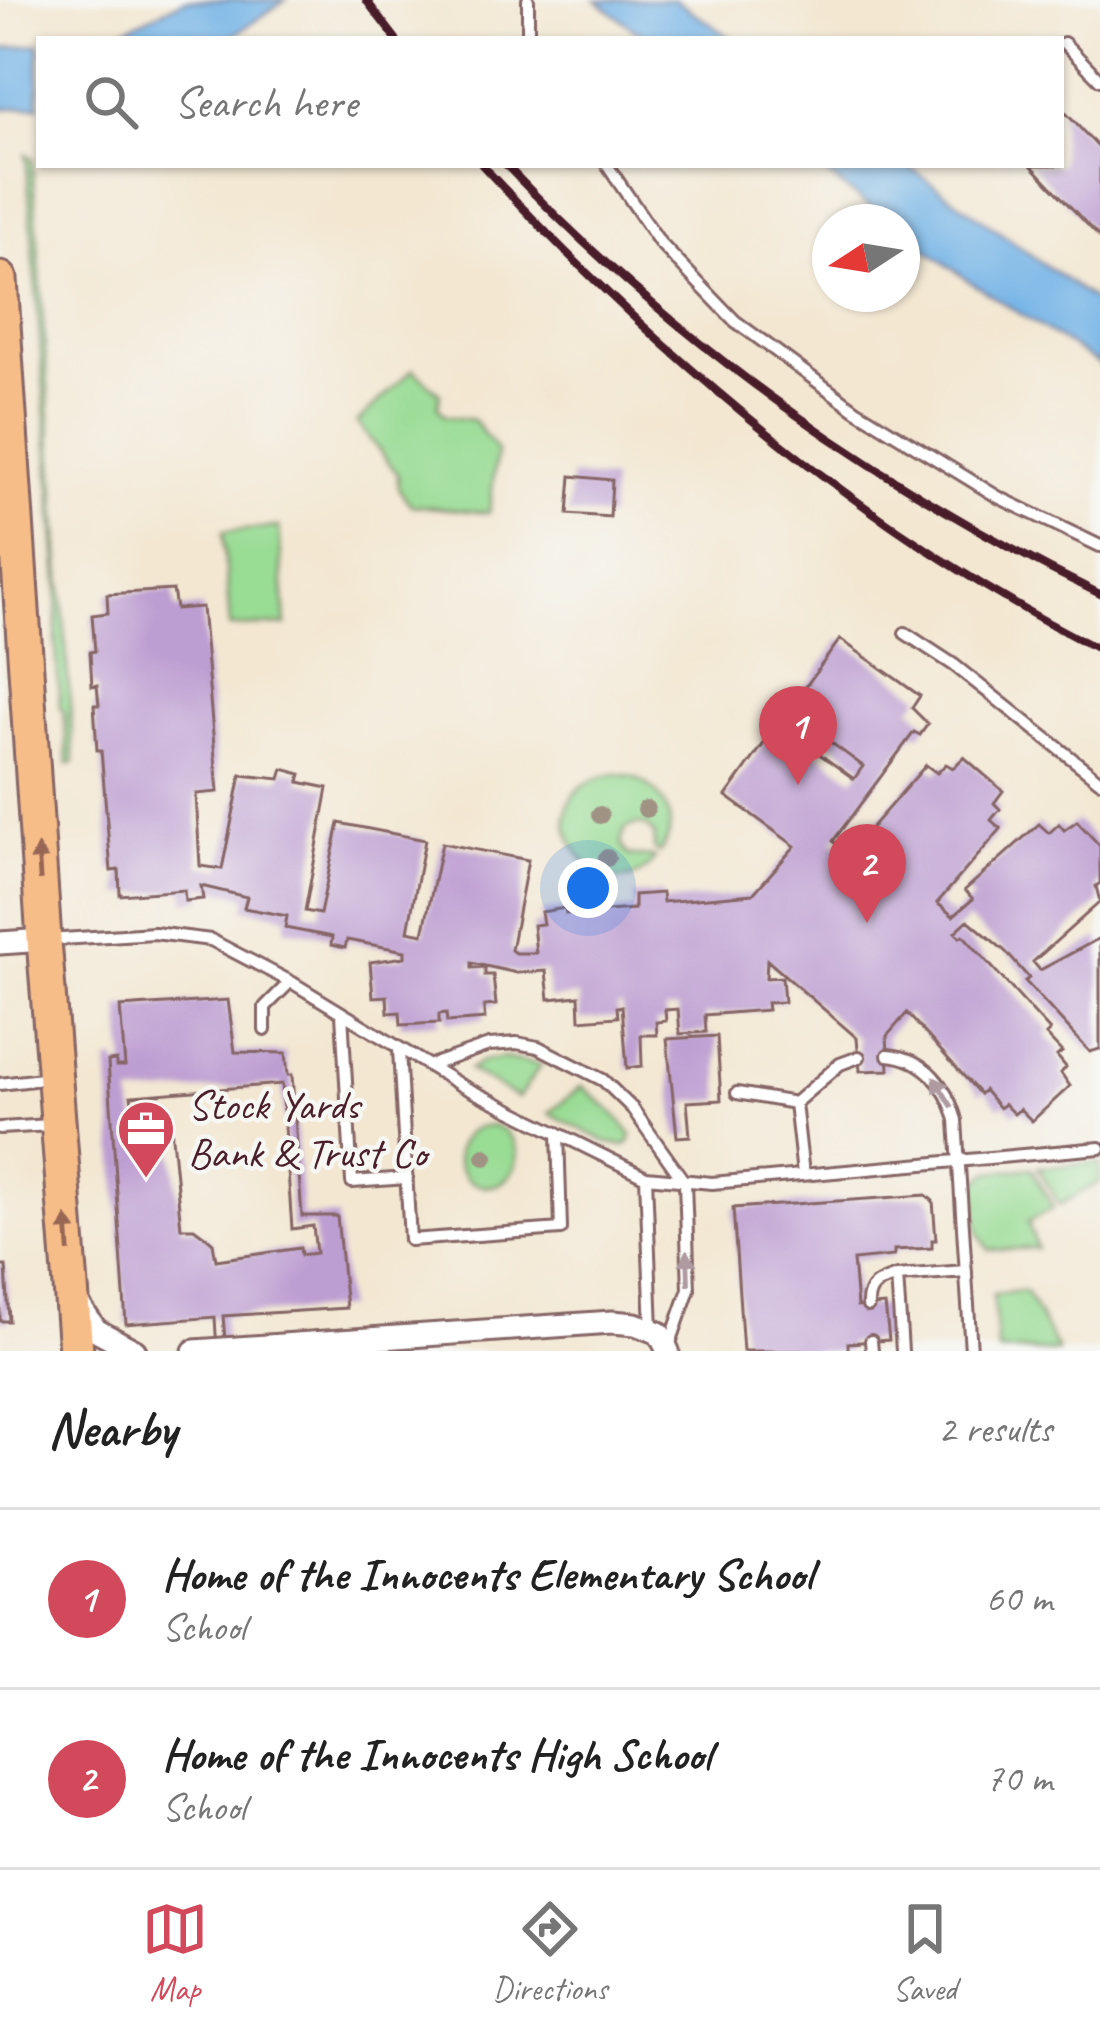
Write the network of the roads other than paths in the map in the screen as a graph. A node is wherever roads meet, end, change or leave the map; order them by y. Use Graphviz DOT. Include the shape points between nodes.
graph roads {
  1 [pos="528,0"];
  2 [pos="528,36"];
  3 [pos="1064,43"];
  4 [pos="1100,80"];
  5 [pos="610,168"];
  6 [pos="0,279"];
  7 [pos="1100,546"];
  8 [pos="905,633"];
  9 [pos="1100,781"];
  10 [pos="44,940"];
  11 [pos="0,944"];
  12 [pos="290,982"];
  13 [pos="342,1014"];
  14 [pos="265,1030"];
  15 [pos="399,1050"];
  16 [pos="889,1055"];
  17 [pos="859,1057"];
  18 [pos="428,1066"];
  19 [pos="56,1078"];
  20 [pos="0,1084"];
  21 [pos="736,1093"];
  22 [pos="795,1103"];
  23 [pos="61,1125"];
  24 [pos="0,1128"];
  25 [pos="558,1133"];
  26 [pos="1100,1148"];
  27 [pos="959,1159"];
  28 [pos="803,1174"];
  29 [pos="646,1177"];
  30 [pos="407,1178"];
  31 [pos="685,1183"];
  32 [pos="966,1270"];
  33 [pos="896,1276"];
  34 [pos="73,1296"];
  35 [pos="868,1306"];
  36 [pos="652,1330"];
  37 [pos="668,1350"];
  38 [pos="76,1351"];
  39 [pos="135,1351"];
  40 [pos="194,1351"];
  41 [pos="902,1351"];
  42 [pos="971,1351"];
  1 -- 2 [label="lane"];
  3 -- 4 [label="lane"];
  5 -- 7 [label="lane" via="660,243 735,321 916,447"];
  10 -- 6 [label="main road, one-way" via="21,691"];
  8 -- 9 [label="lane"];
  10 -- 11 [label="street"];
  10 -- 12 [label="lane" via="154,933 211,940"];
  10 -- 19 [label="main road"];
  12 -- 13 [label="lane"];
  12 -- 14 [label="lane" via="265,1006"];
  13 -- 15 [label="lane"];
  13 -- 30 [label="lane" via="352,1182"];
  15 -- 18 [label="lane"];
  15 -- 30 [label="lane"];
  27 -- 16 [label="lane, one-way" via="951,1099 938,1080"];
  17 -- 22 [label="lane"];
  18 -- 25 [label="lane"];
  18 -- 31 [label="lane" via="488,1045 538,1047 619,1094"];
  19 -- 20 [label="lane"];
  19 -- 23 [label="main road"];
  21 -- 22 [label="lane"];
  22 -- 28 [label="lane"];
  23 -- 24 [label="lane"];
  34 -- 23 [label="main road, one-way"];
  25 -- 29 [label="lane"];
  25 -- 30 [label="lane" via="562,1229 410,1240"];
  26 -- 27 [label="lane"];
  27 -- 28 [label="lane"];
  27 -- 32 [label="lane"];
  28 -- 31 [label="lane"];
  29 -- 31 [label="lane"];
  29 -- 36 [label="lane"];
  37 -- 31 [label="lane, one-way" via="688,1288"];
  32 -- 33 [label="lane"];
  32 -- 42 [label="lane"];
  33 -- 35 [label="lane" via="875,1283"];
  33 -- 41 [label="lane"];
  34 -- 38 [label="main road"];
  34 -- 39 [label="street" via="96,1330"];
  36 -- 37 [label="street"];
  36 -- 40 [label="street" via="612,1322"];
}
